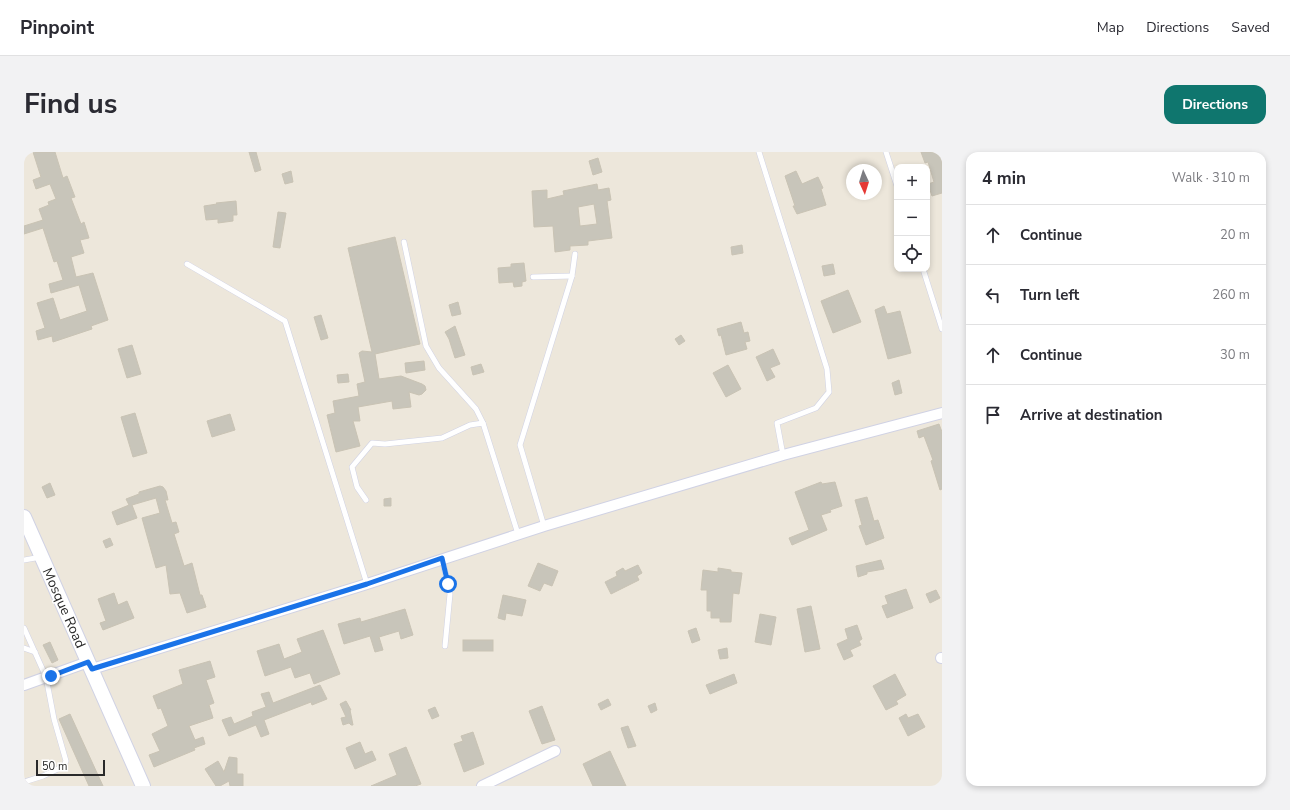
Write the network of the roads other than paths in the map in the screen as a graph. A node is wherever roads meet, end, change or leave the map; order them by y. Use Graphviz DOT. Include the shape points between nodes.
graph roads {
  1 [pos="759,152"];
  2 [pos="886,152"];
  3 [pos="894,177"];
  4 [pos="404,242"];
  5 [pos="575,254"];
  6 [pos="187,264"];
  7 [pos="924,272"];
  8 [pos="572,276"];
  9 [pos="533,277"];
  10 [pos="942,330"];
  11 [pos="942,413"];
  12 [pos="483,423"];
  13 [pos="783,455"];
  14 [pos="366,500"];
  15 [pos="25,523"];
  16 [pos="544,526"];
  17 [pos="518,534"];
  18 [pos="42,557"];
  19 [pos="442,558"];
  20 [pos="24,560"];
  21 [pos="367,584"];
  22 [pos="24,628"];
  23 [pos="445,646"];
  24 [pos="24,648"];
  25 [pos="35,652"];
  26 [pos="90,665"];
  27 [pos="46,677"];
  28 [pos="24,686"];
  29 [pos="555,751"];
  30 [pos="24,782"];
  31 [pos="143,786"];
  32 [pos="482,786"];
  1 -- 13 [label="lane" via="827,369 829,392 816,408 777,423"];
  2 -- 3 [label="lane"];
  4 -- 12 [label="lane" via="426,346 439,368 476,409"];
  5 -- 8 [label="lane"];
  6 -- 21 [label="lane" via="285,321"];
  7 -- 10 [label="lane"];
  8 -- 9 [label="lane"];
  8 -- 16 [label="lane" via="520,445"];
  11 -- 13 [label="street"];
  12 -- 14 [label="lane" via="470,425 442,438 372,443 352,467 356,487"];
  12 -- 17 [label="lane"];
  13 -- 16 [label="street"];
  15 -- 18 [label="street, Mosque Road"];
  16 -- 17 [label="street"];
  17 -- 19 [label="street"];
  18 -- 20 [label="lane"];
  18 -- 26 [label="street, Mosque Road"];
  19 -- 21 [label="street"];
  19 -- 23 [label="lane" via="450,594"];
  21 -- 26 [label="street"];
  22 -- 25 [label="lane"];
  24 -- 25 [label="lane"];
  25 -- 27 [label="lane"];
  26 -- 27 [label="street"];
  26 -- 31 [label="street, Mosque Road"];
  27 -- 28 [label="street"];
  27 -- 30 [label="lane" via="66,764"];
  29 -- 32 [label="street"];
}
